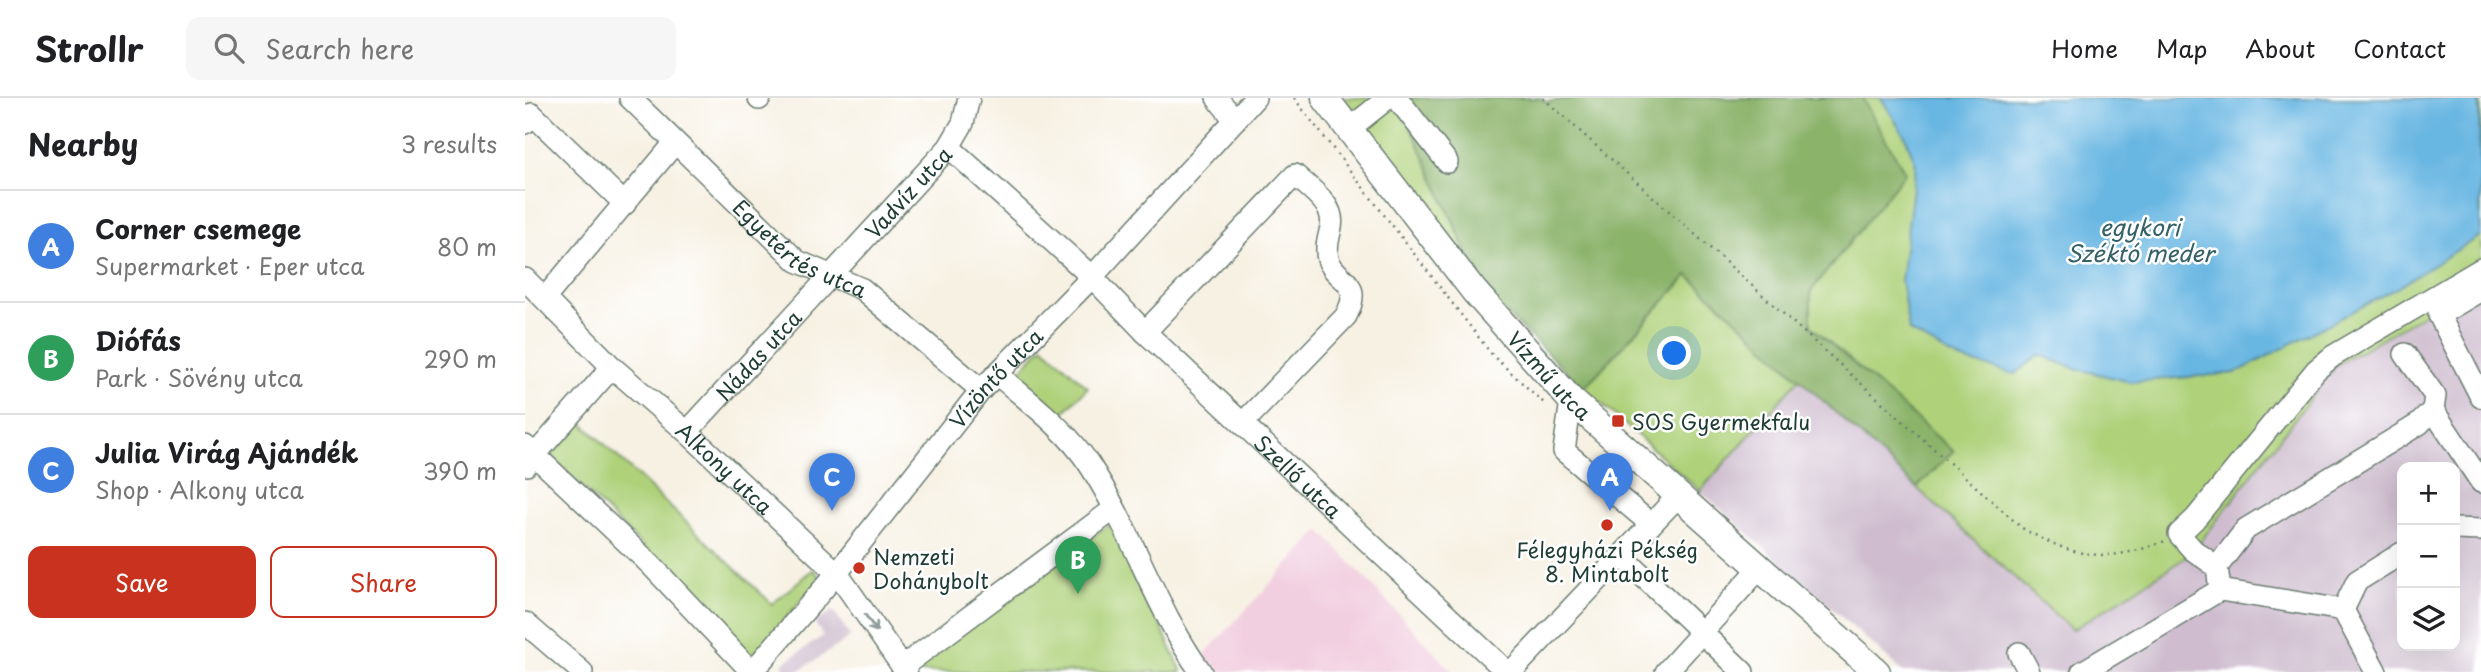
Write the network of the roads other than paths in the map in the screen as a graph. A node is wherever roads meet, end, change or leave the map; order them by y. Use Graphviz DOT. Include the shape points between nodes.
graph roads {
  1 [pos="630,98"];
  2 [pos="969,98"];
  3 [pos="1217,98"];
  4 [pos="1255,98"];
  5 [pos="1325,98"];
  6 [pos="1388,98"];
  7 [pos="1397,98"];
  8 [pos="1235,120"];
  9 [pos="525,122"];
  10 [pos="1349,128"];
  11 [pos="674,144"];
  12 [pos="949,147"];
  13 [pos="1447,162"];
  14 [pos="625,204"];
  15 [pos="2481,269"];
  16 [pos="829,275"];
  17 [pos="1092,277"];
  18 [pos="525,279"];
  19 [pos="2481,290"];
  20 [pos="545,298"];
  21 [pos="1145,332"];
  22 [pos="2405,354"];
  23 [pos="2472,359"];
  24 [pos="612,367"];
  25 [pos="997,374"];
  26 [pos="981,390"];
  27 [pos="2481,397"];
  28 [pos="1571,400"];
  29 [pos="2433,410"];
  30 [pos="1243,423"];
  31 [pos="687,432"];
  32 [pos="528,456"];
  33 [pos="2481,482"];
  34 [pos="1679,495"];
  35 [pos="1114,509"];
  36 [pos="1651,524"];
  37 [pos="2460,529"];
  38 [pos="2481,530"];
  39 [pos="1622,556"];
  40 [pos="2397,557"];
  41 [pos="2217,567"];
  42 [pos="1759,569"];
  43 [pos="837,573"];
  44 [pos="2220,590"];
  45 [pos="2343,611"];
  46 [pos="525,623"];
  47 [pos="1702,634"];
  48 [pos="2019,653"];
  49 [pos="904,669"];
  50 [pos="1875,671"];
  51 [pos="582,672"];
  52 [pos="752,672"];
  53 [pos="1201,672"];
  54 [pos="1509,672"];
  55 [pos="1666,672"];
  56 [pos="1744,672"];
  57 [pos="2029,672"];
  58 [pos="2082,672"];
  59 [pos="2376,672"];
  1 -- 11 [label="street, Egyetértés utca"];
  2 -- 12 [label="street, Vadvíz utca" via="963,123"];
  3 -- 8 [label="street"];
  4 -- 8 [label="street, Vízöntő utca"];
  5 -- 10 [label="main road, Vízmű utca"];
  6 -- 10 [label="street"];
  7 -- 13 [label="street"];
  8 -- 17 [label="street, Vízöntő utca"];
  9 -- 14 [label="street" via="532,114"];
  10 -- 28 [label="main road, Vízmű utca" via="1474,291"];
  11 -- 14 [label="street"];
  11 -- 16 [label="street, Egyetértés utca" via="797,261"];
  12 -- 16 [label="street, Vadvíz utca"];
  12 -- 17 [label="street, Szellő utca"];
  14 -- 20 [label="street"];
  15 -- 41 [label="street" via="2323,362 2179,534"];
  16 -- 26 [label="street, Egyetértés utca" via="862,289"];
  16 -- 31 [label="street, Nádas utca"];
  17 -- 21 [label="street, Szellő utca"];
  17 -- 25 [label="street, Vízöntő utca"];
  18 -- 20 [label="street, Alkony utca"];
  19 -- 23 [label="street" via="2439,315"];
  20 -- 24 [label="street, Alkony utca"];
  21 -- 30 [label="street, Szellő utca"];
  21 -- 30 [label="street" via="1295,175 1329,209 1328,258 1348,283 1350,307"];
  22 -- 29 [label="street" via="2435,396"];
  23 -- 27 [label="street"];
  24 -- 31 [label="street, Alkony utca"];
  24 -- 32 [label="street"];
  25 -- 26 [label="street, Vízöntő utca"];
  25 -- 35 [label="street" via="1067,435"];
  26 -- 43 [label="street, Vízöntő utca"];
  28 -- 34 [label="main road, Vízmű utca"];
  28 -- 36 [label="street" via="1564,451"];
  29 -- 33 [label="street"];
  29 -- 41 [label="street" via="2419,424 2246,529"];
  30 -- 54 [label="street, Szellő utca"];
  31 -- 43 [label="street, Alkony utca"];
  32 -- 52 [label="street" via="650,564"];
  34 -- 36 [label="street"];
  34 -- 42 [label="main road, Vízmű utca"];
  35 -- 49 [label="street"];
  35 -- 53 [label="street"];
  36 -- 39 [label="street"];
  37 -- 38 [label="street"];
  39 -- 47 [label="street"];
  39 -- 54 [label="street"];
  40 -- 45 [label="street" via="2357,581"];
  41 -- 44 [label="street"];
  42 -- 47 [label="street"];
  42 -- 50 [label="main road, Vízmű utca"];
  43 -- 49 [label="street, Alkony utca, one-way"];
  43 -- 52 [label="street, Vízöntő utca"];
  44 -- 45 [label="street"];
  44 -- 58 [label="street"];
  45 -- 59 [label="street"];
  46 -- 51 [label="street"];
  47 -- 55 [label="street"];
  47 -- 56 [label="street"];
  48 -- 57 [label="street"];
}
